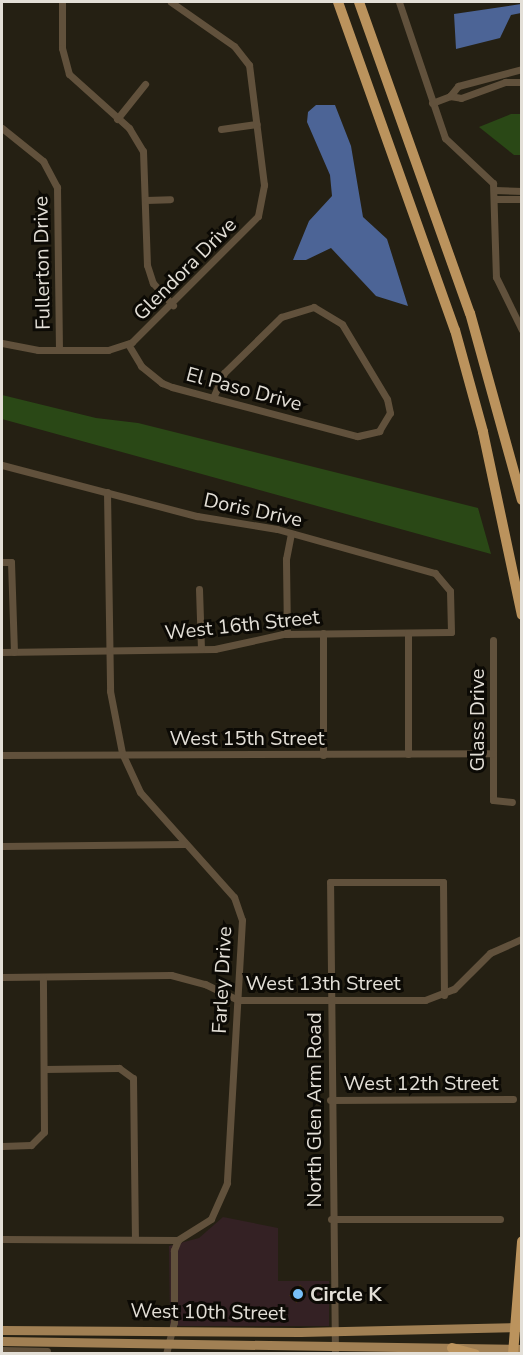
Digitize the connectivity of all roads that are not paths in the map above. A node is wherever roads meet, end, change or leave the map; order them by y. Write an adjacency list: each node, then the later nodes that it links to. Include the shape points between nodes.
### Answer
1 (62, 2): 13 (street, via 62,48 67,69 80,89)
2 (171, 2): 14 (street, Glendora Drive, via 242,53 250,70)
3 (338, 2): 36 (highway, via 455,330 483,432)
4 (359, 2): 32 (highway, via 470,313)
5 (399, 2): 12 (street)
6 (522, 69): 7 (street)
7 (502, 71): 8 (street); 11 (street, via 458,86)
8 (505, 82): 9 (street); 11 (street, via 461,98)
9 (522, 82)
10 (145, 84): 13 (street)
11 (450, 96): 12 (street)
12 (432, 103): 17 (street, via 448,142 491,177)
13 (117, 118): 21 (street, via 143,152)
14 (257, 124): 16 (street); 23 (street, Glendora Drive, via 264,185 258,216)
15 (2, 128): 28 (street, Fullerton Drive, via 43,161 57,187)
16 (221, 129)
17 (495, 190): 18 (street); 19 (street)
18 (522, 191)
19 (496, 199): 20 (street); 24 (street, via 496,277)
20 (522, 199)
21 (147, 200): 22 (street); 23 (street, via 148,270)
22 (170, 200)
23 (173, 305): 27 (street, Glendora Drive)
24 (519, 313): 25 (street)
25 (522, 330)
26 (2, 343): 28 (street, Glendora Drive)
27 (128, 344): 28 (street, Glendora Drive, via 108,350); 29 (street, El Paso Drive, via 153,378)
28 (59, 350)
29 (213, 398): 29 (street, El Paso Drive, via 370,436 386,423 387,399 339,321 316,308 297,308 281,317 224,373)
30 (2, 465): 31 (street, Doris Drive)
31 (106, 492): 33 (street, Doris Drive); 43 (street, Farley Drive)
32 (522, 500)
33 (291, 534): 37 (street, Doris Drive, via 438,574 450,591); 40 (street, via 286,564)
34 (2, 562): 45 (street, via 11,562)
35 (198, 589): 42 (street)
36 (522, 615)
37 (451, 632): 39 (street, West 16th Street)
38 (323, 633): 39 (street, West 16th Street); 40 (street, West 16th Street); 50 (street)
39 (408, 633): 48 (street)
40 (286, 634): 42 (street, West 16th Street)
41 (493, 640): 47 (street, Glass Drive)
42 (201, 649): 43 (street, West 16th Street)
43 (108, 651): 45 (street, West 16th Street); 46 (street, Farley Drive, via 110,699)
44 (2, 652): 45 (street, West 16th Street)
45 (14, 652)
46 (122, 753): 49 (street, West 15th Street); 50 (street, West 15th Street); 52 (street, Farley Drive, via 140,792)
47 (493, 753): 48 (street, West 15th Street); 51 (street, Glass Drive, via 493,800)
48 (408, 754): 50 (street, West 15th Street)
49 (2, 755)
50 (323, 755)
51 (512, 801)
52 (185, 844): 53 (street); 59 (street, Farley Drive, via 240,906)
53 (2, 846)
54 (522, 939): 57 (street, via 496,949)
55 (43, 977): 56 (street, West 13th Street); 59 (street, West 13th Street, via 176,976); 60 (street)
56 (2, 978)
57 (444, 995): 58 (street, West 13th Street, via 425,1000); 58 (street, North Glen Arm Road, via 443,882 330,882)
58 (330, 999): 59 (street, West 13th Street); 62 (street, North Glen Arm Road)
59 (238, 1000): 68 (street, Farley Drive, via 225,1191 207,1222)
60 (44, 1069): 63 (street, via 42,1136 29,1145); 66 (street, via 120,1068 135,1085)
61 (513, 1099): 62 (street, West 12th Street)
62 (330, 1100): 65 (street, North Glen Arm Road)
63 (2, 1146)
64 (500, 1219): 65 (street)
65 (331, 1220): 74 (street, North Glen Arm Road)
66 (135, 1237): 67 (street); 68 (street)
67 (2, 1239)
68 (178, 1240): 71 (street, via 174,1250)
69 (522, 1241): 70 (highway)
70 (518, 1327): 74 (main road, West 10th Street); 79 (highway)
71 (173, 1329): 72 (main road, West 10th Street); 74 (main road, West 10th Street); 75 (street)
72 (2, 1330)
73 (2, 1341): 76 (main road, West 10th Street)
74 (334, 1341): 75 (main road, West 10th Street); 77 (main road, West 10th Street)
75 (172, 1346): 76 (main road, West 10th Street); 80 (street)
76 (47, 1348): 78 (street, West 10th Street)
77 (452, 1348): 79 (main road, West 10th Street); 81 (highway)
78 (2, 1350)
79 (516, 1351)
80 (166, 1353)
81 (475, 1353)

